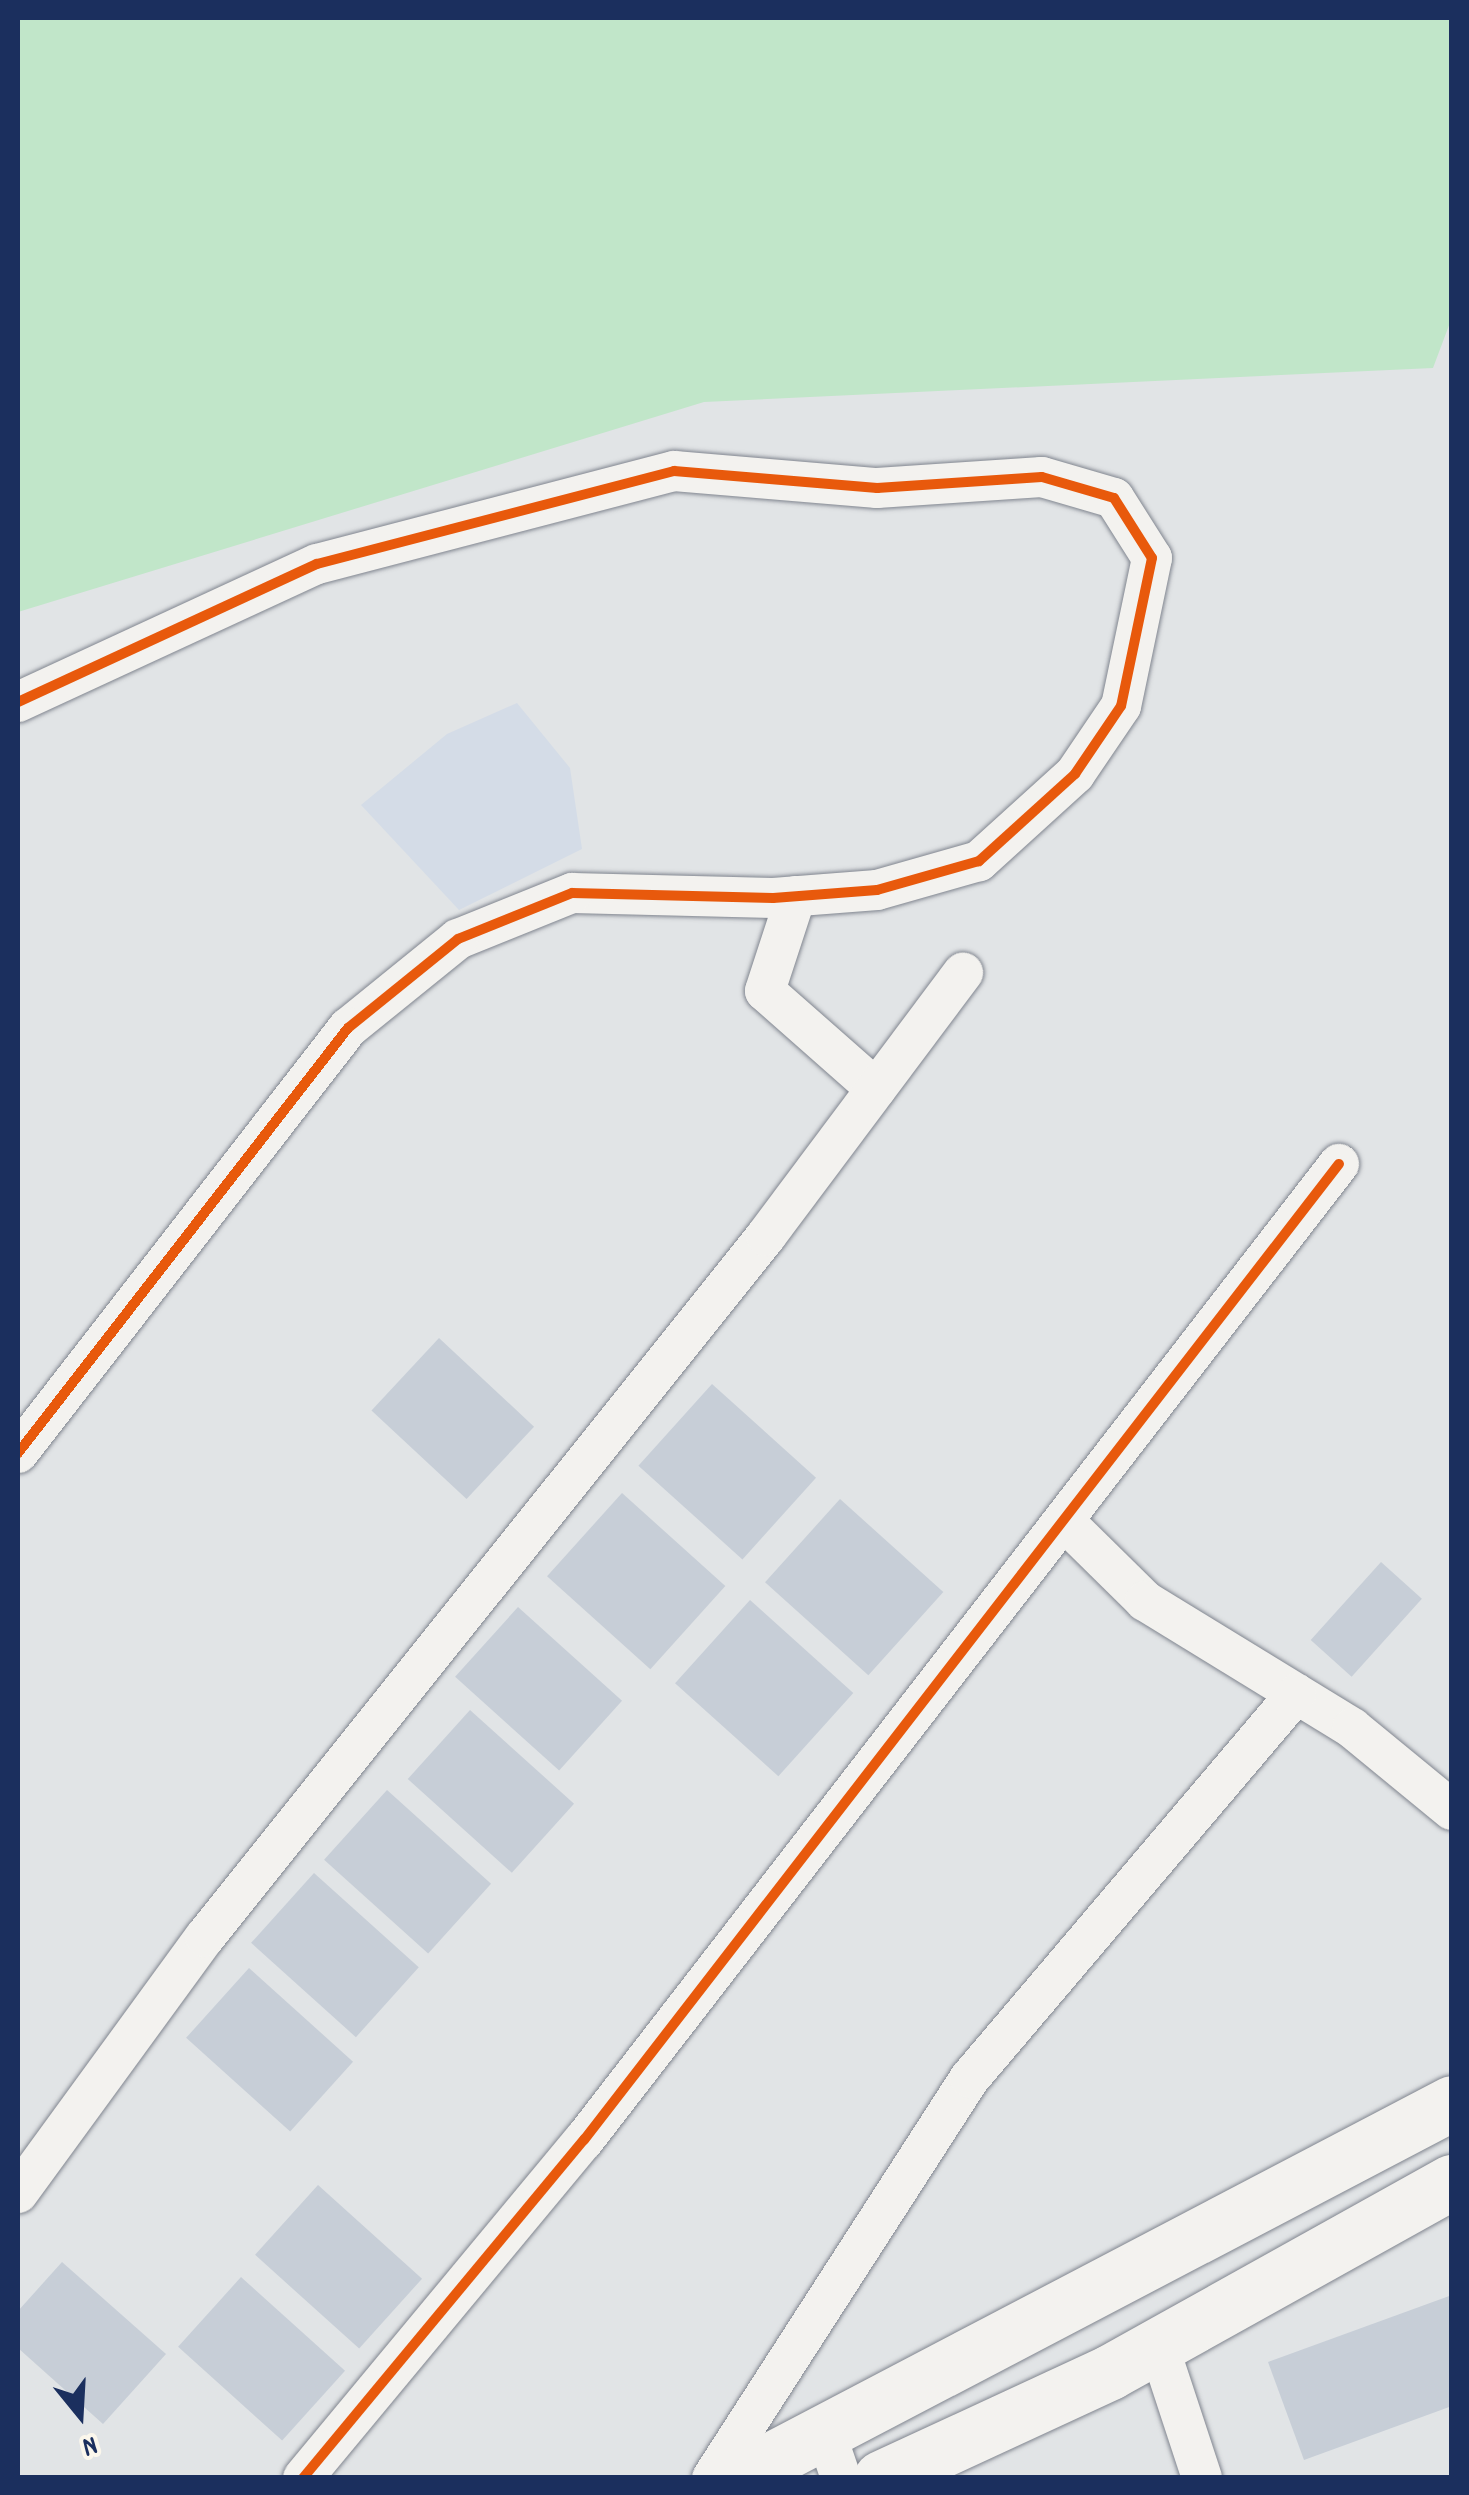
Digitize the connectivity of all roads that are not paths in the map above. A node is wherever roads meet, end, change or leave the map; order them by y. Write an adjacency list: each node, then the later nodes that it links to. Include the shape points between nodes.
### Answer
1 (18, 702): 2 (street, via 317,564 674,471 877,488 1042,477 1114,498 1152,558 1144,624 1121,706 1075,774 979,861 877,890)
2 (796, 896): 4 (street, via 765,991); 6 (street, via 572,893 458,939 348,1028)
3 (963, 973): 4 (street)
4 (876, 1088): 12 (street, via 205,1937)
5 (1339, 1164): 7 (street)
6 (18, 1453)
7 (1064, 1521): 8 (street, via 1145,1600); 15 (street, via 584,2140)
8 (1296, 1694): 9 (street, via 1352,1728); 16 (street, via 970,2078)
9 (1452, 1810)
10 (1452, 2103): 14 (street)
11 (1452, 2182): 13 (street)
12 (18, 2194)
13 (1158, 2344): 18 (street); 19 (street)
14 (834, 2456): 17 (street)
15 (304, 2478)
16 (712, 2478)
17 (736, 2478)
18 (881, 2478)
19 (1202, 2478)

